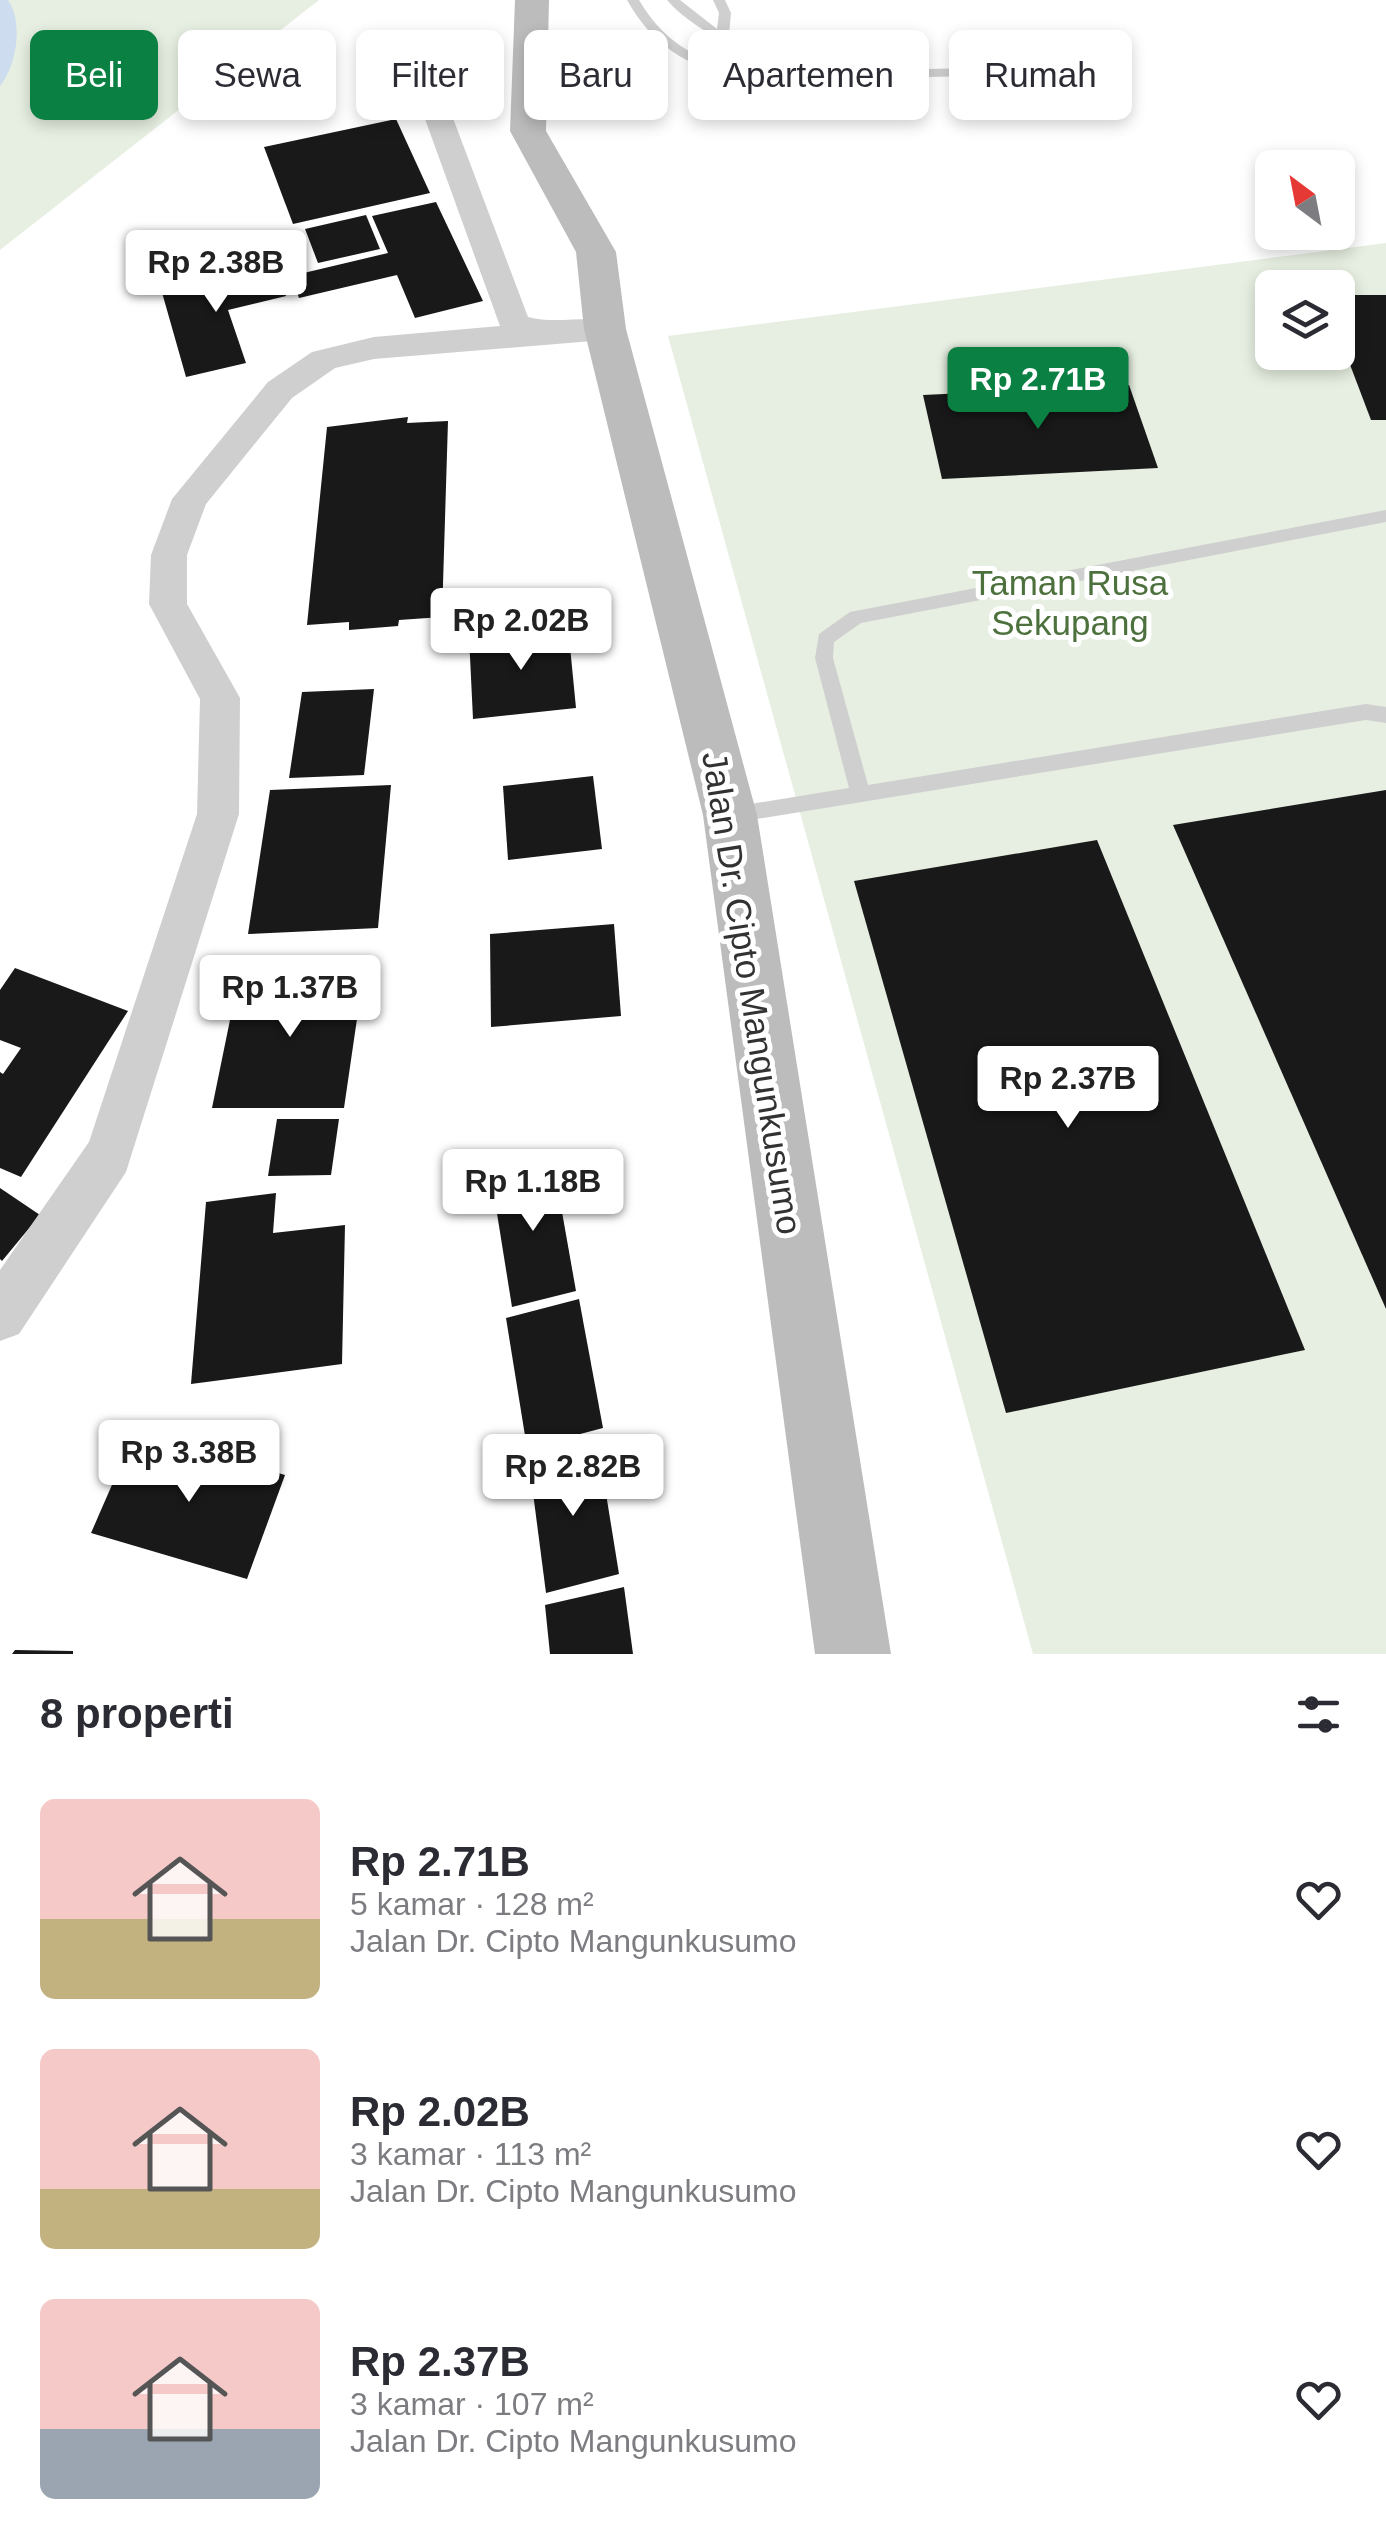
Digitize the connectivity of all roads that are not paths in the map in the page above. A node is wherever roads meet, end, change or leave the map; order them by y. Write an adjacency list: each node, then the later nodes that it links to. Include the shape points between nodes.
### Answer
1 (532, 0): 9 (street, Jalan Dr. Cipto Mangunkusumo, via 528,131 596,252)
2 (632, 0): 7 (lane, via 666,44)
3 (672, 0): 5 (lane)
4 (719, 0): 6 (lane)
5 (704, 30)
6 (723, 30)
7 (688, 59)
8 (440, 120): 10 (street, via 515,324)
9 (605, 329): 10 (street); 14 (street, Jalan Dr. Cipto Mangunkusumo)
10 (550, 333): 15 (street, via 374,348 324,360 280,390 190,499 169,555 168,604 220,698 218,814 109,1155)
11 (1386, 516): 13 (lane, via 839,626 825,640 824,658)
12 (1386, 715): 13 (lane, via 1366,712)
13 (861, 794): 14 (lane)
14 (730, 815): 16 (street, Jalan Dr. Cipto Mangunkusumo)
15 (0, 1314)
16 (853, 1654)

